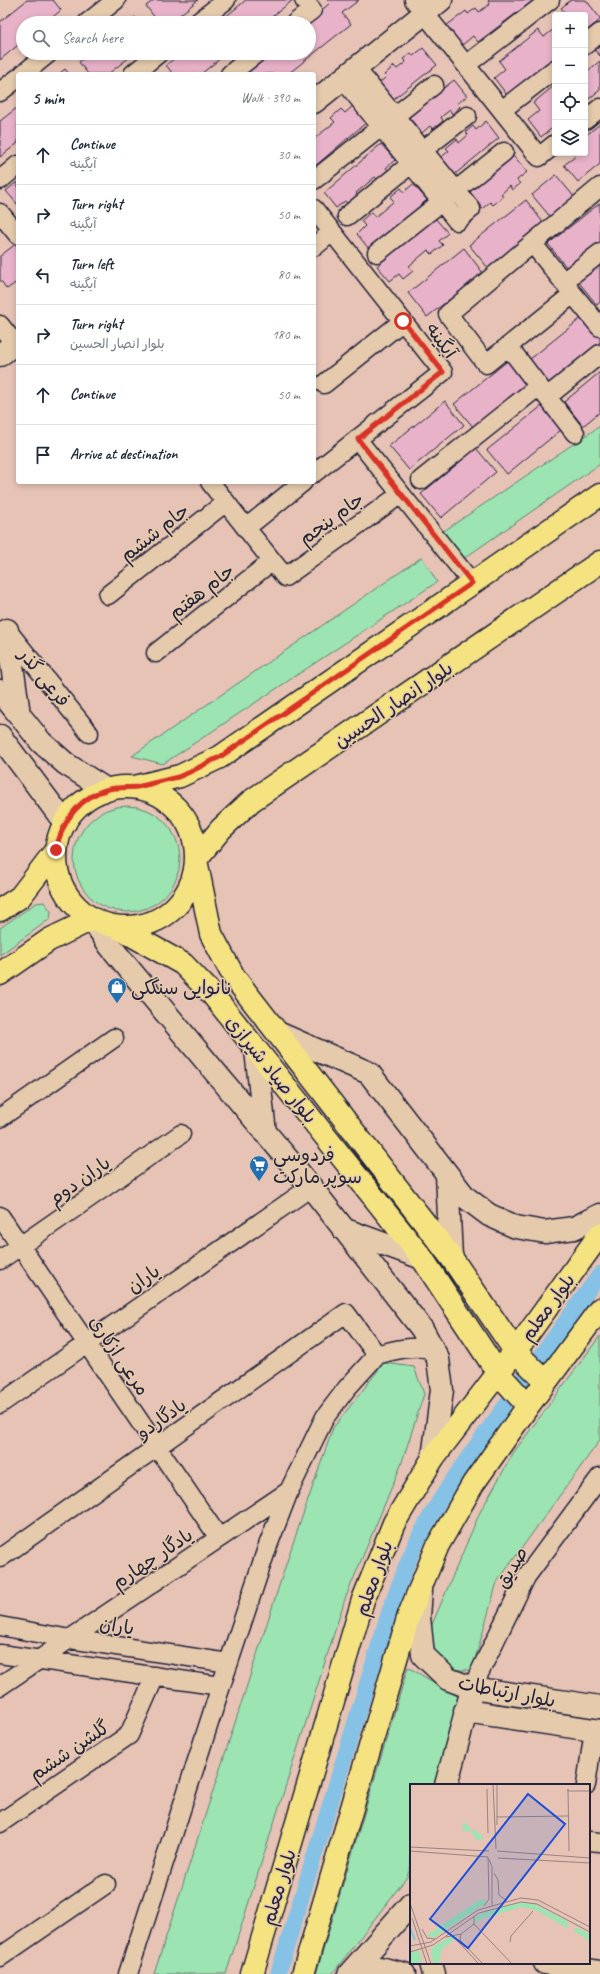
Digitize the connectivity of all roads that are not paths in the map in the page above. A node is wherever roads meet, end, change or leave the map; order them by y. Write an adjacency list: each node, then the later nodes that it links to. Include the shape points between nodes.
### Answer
1 (116, 0): 6 (street)
2 (226, 0): 7 (street)
3 (304, 0): 8 (street, via 312,10)
4 (550, 0): 14 (street)
5 (426, 4): 14 (street); 19 (main road)
6 (96, 16)
7 (206, 16)
8 (304, 16)
9 (600, 33): 10 (street)
10 (588, 43)
11 (40, 60): 16 (street)
12 (150, 60): 17 (street)
13 (248, 60): 18 (street)
14 (466, 65): 25 (street)
15 (552, 70): 25 (street)
16 (25, 72)
17 (135, 72)
18 (233, 72)
19 (349, 74): 23 (main road); 28 (street)
20 (16, 80): 22 (street)
21 (434, 85): 28 (street)
22 (0, 92)
23 (316, 100)
24 (600, 108): 27 (street)
25 (502, 110): 29 (street, via 539,157)
26 (467, 116): 30 (street)
27 (588, 118)
28 (388, 121): 30 (street); 32 (street); 34 (street)
29 (552, 146)
30 (423, 150): 37 (street)
31 (504, 152): 37 (street)
32 (411, 164): 38 (street); 41 (street)
33 (16, 167): 35 (street)
34 (316, 178)
35 (0, 180)
36 (600, 188): 44 (street)
37 (456, 191): 38 (street); 38 (street, via 472,209 457,221)
38 (442, 202): 46 (street)
39 (316, 212): 42 (street, آبگینه)
40 (0, 213): 43 (street)
41 (347, 216)
42 (332, 232): 45 (street); 49 (street, آبگینه)
43 (16, 233)
44 (533, 244): 48 (street); 52 (street, via 448,314 486,364)
45 (316, 245)
46 (377, 253)
47 (600, 253): 48 (street)
48 (568, 288): 51 (street); 52 (street)
49 (403, 321): 55 (street); 58 (street, آبگینه, via 443,372)
50 (0, 325): 53 (street)
51 (600, 327)
52 (508, 346): 56 (street)
53 (11, 347)
54 (600, 354): 56 (street)
55 (324, 384)
56 (543, 392): 57 (street); 60 (street)
57 (575, 432)
58 (358, 439): 59 (street, آبگینه); 63 (street)
59 (316, 472)
60 (421, 480)
61 (212, 484): 65 (street)
62 (301, 484): 66 (street)
63 (401, 494): 67 (street, جام پنجم, via 285,577); 69 (street)
64 (600, 495): 69 (main road)
65 (226, 502): 66 (street); 70 (street, جام ششم)
66 (246, 528): 67 (street)
67 (272, 561): 72 (street, جام هفتم)
68 (600, 562): 81 (main road, بلوار انصار الحسین, via 251,801 220,829)
69 (472, 583): 77 (main road, via 220,757 180,776)
70 (108, 595)
71 (3, 625): 74 (main road); 75 (street, فرعی گذر)
72 (156, 653)
73 (0, 691): 74 (main road)
74 (19, 715): 78 (main road, via 41,742 66,764)
75 (89, 733)
76 (0, 736): 79 (main road)
77 (135, 787): 78 (main road); 81 (main road, via 163,796 184,816 194,836)
78 (107, 790): 79 (main road, via 90,797 76,808)
79 (65, 823): 80 (main road)
80 (56, 850): 82 (main road, via 20,897); 83 (main road, via 56,863 64,890 81,912)
81 (197, 861): 84 (main road, via 191,886 179,905 161,919 141,927); 86 (main road, بلوار صیاد شیرازی, via 211,934 234,977)
82 (0, 910)
83 (92, 919): 84 (main road); 85 (main road, via 50,940); 90 (main road, via 110,946)
84 (118, 928): 88 (main road, بلوار صیاد شیرازی, via 183,964 212,994)
85 (0, 974)
86 (278, 1033): 92 (main road, via 369,1073); 99 (main road, بلوار صیاد شیرازی)
87 (114, 1038): 89 (street)
88 (256, 1050): 90 (main road); 100 (main road, بلوار صیاد شیرازی)
89 (0, 1118)
90 (265, 1133): 93 (main road)
91 (181, 1134): 98 (street, یاران دوم)
92 (447, 1175): 94 (main road, via 465,1197 489,1214 516,1227 545,1232 574,1228); 99 (main road)
93 (311, 1188): 96 (main road); 103 (street, یاران)
94 (600, 1215)
95 (0, 1216): 98 (street, مرعی ازکاری)
96 (343, 1229): 100 (main road); 104 (main road, via 422,1329)
97 (600, 1234): 105 (main road, بلوار معلم)
98 (21, 1246): 101 (street, یاران دوم); 103 (street, مرعی ازکاری)
99 (451, 1257): 105 (main road, بلوار صیاد شیرازی)
100 (422, 1258): 107 (main road, بلوار صیاد شیرازی)
101 (0, 1260)
102 (600, 1309): 108 (main road)
103 (87, 1343): 109 (street, یاران); 111 (street, مرعی ازکاری)
104 (432, 1348): 106 (street, via 397,1348); 112 (main road, via 438,1359 442,1390)
105 (515, 1351): 107 (main road, بلوار معلم); 108 (main road, بلوار صیاد شیرازی)
106 (377, 1355): 111 (street, یادگار‌دو, via 346,1313); 114 (street, via 325,1417)
107 (498, 1372): 110 (main road, بلوار صیاد شیرازی); 112 (main road, بلوار معلم)
108 (545, 1381): 110 (main road)
109 (0, 1404)
110 (528, 1406): 117 (main road, via 465,1498 438,1545)
111 (157, 1447): 115 (street, مرعی ازکاری); 116 (street, یادگار‌دو)
112 (433, 1458): 142 (main road, بلوار معلم, via 394,1523 363,1600)
113 (600, 1477): 126 (street, صدیق, via 526,1578)
114 (289, 1491): 115 (street, یادگار چهارم); 122 (street)
115 (219, 1538): 119 (street, یادگار چهارم)
116 (0, 1558)
117 (421, 1584): 126 (main road, بلوار ارتباطات, via 419,1617 422,1655 448,1679); 143 (main road, via 409,1615)
118 (0, 1626): 119 (street, یاران)
119 (70, 1639): 121 (street, یادگار چهارم); 122 (street, یاران)
120 (0, 1654): 121 (street)
121 (39, 1660): 123 (street); 124 (street, یادگار چهارم)
122 (229, 1663): 125 (street)
123 (155, 1676): 125 (street); 132 (street, گلشن ششم, via 129,1735)
124 (0, 1686)
125 (221, 1686): 141 (street)
126 (472, 1688): 127 (main road, بلوار ارتباطات); 128 (main road)
127 (600, 1707)
128 (465, 1711): 129 (main road, بلوار ارتباطات); 130 (main road)
129 (597, 1731): 131 (street)
130 (446, 1784)
131 (586, 1784)
132 (0, 1823)
133 (590, 1841): 134 (street)
134 (600, 1842)
135 (106, 1884): 137 (street)
136 (410, 1905): 144 (main road)
137 (0, 1957)
138 (431, 1964): 146 (main road)
139 (551, 1964): 140 (main road)
140 (600, 1972)
141 (128, 1974)
142 (252, 1974)
143 (303, 1974)
144 (349, 1974): 145 (main road, via 379,1968)
145 (404, 1974)
146 (434, 1974)

